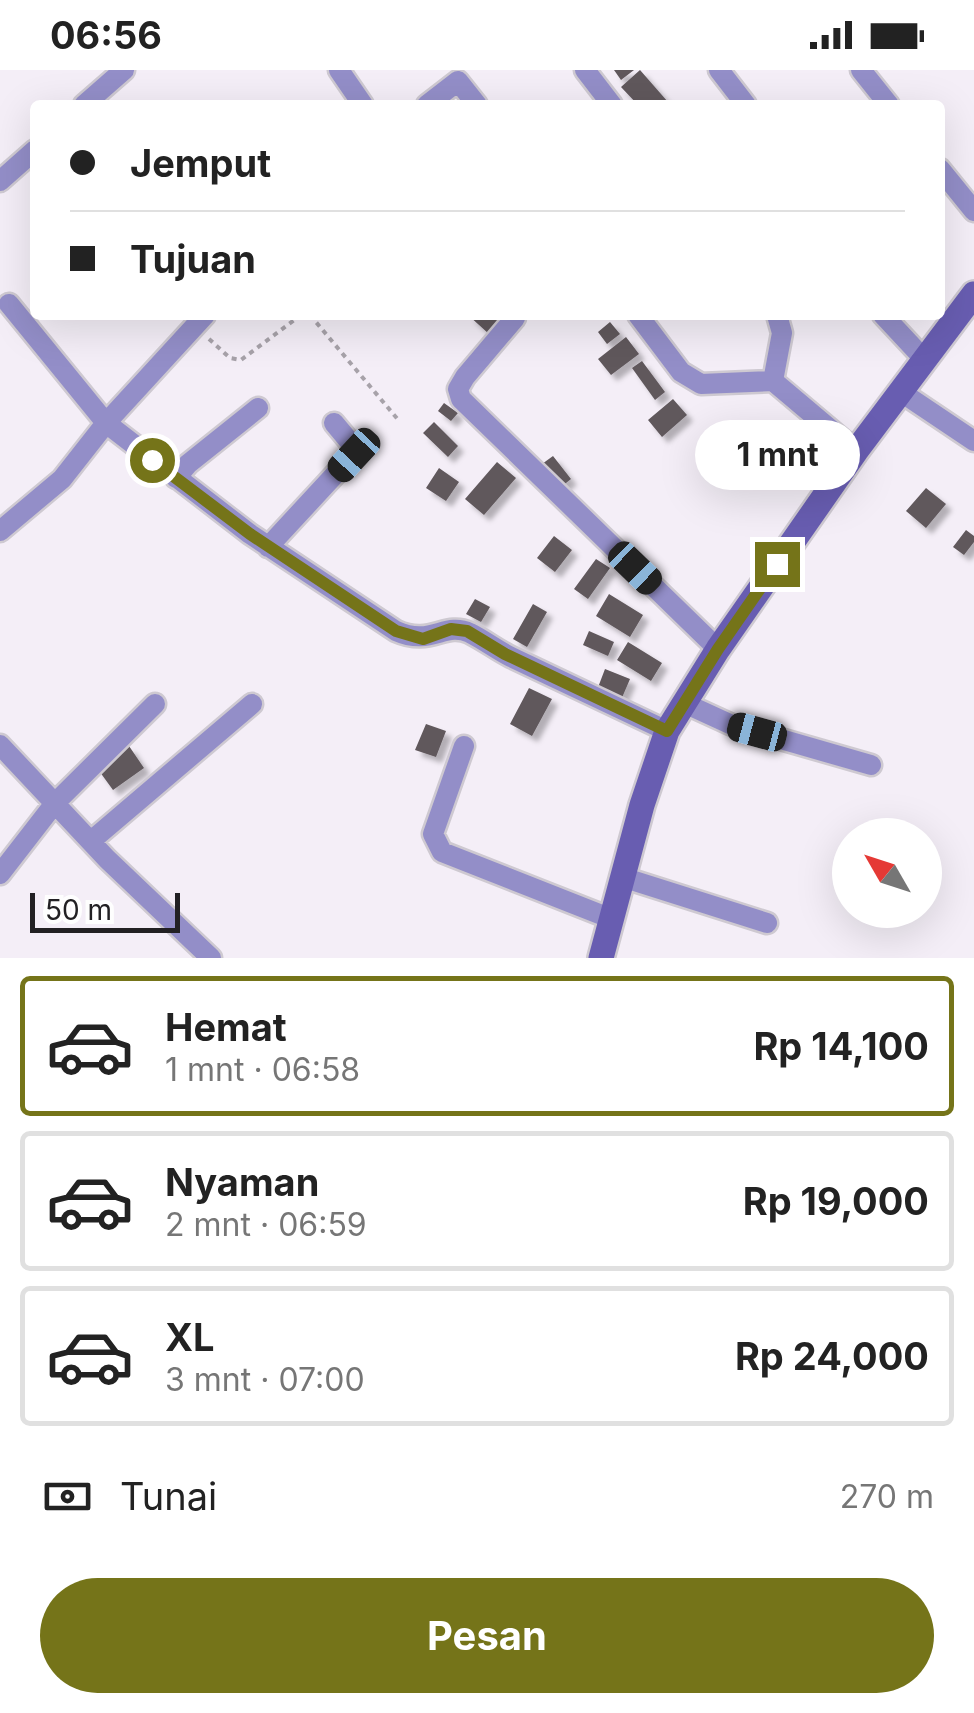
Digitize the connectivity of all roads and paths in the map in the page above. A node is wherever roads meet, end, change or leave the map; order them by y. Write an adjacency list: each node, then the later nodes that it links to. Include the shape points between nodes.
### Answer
1 (124, 70): 7 (street)
2 (339, 70): 8 (street)
3 (585, 70): 11 (street)
4 (719, 70): 12 (street)
5 (861, 70): 13 (street)
6 (460, 74): 9 (street); 10 (street)
7 (90, 100)
8 (360, 100)
9 (432, 100)
10 (474, 100)
11 (608, 100)
12 (742, 100)
13 (885, 100)
14 (30, 155): 16 (street)
15 (945, 175): 17 (street)
16 (0, 182)
17 (974, 212)
18 (974, 294): 27 (street)
19 (9, 304): 31 (street)
20 (200, 320): 21 (path, via 241,360); 31 (street)
21 (294, 320)
22 (314, 320): 32 (path)
23 (513, 320): 39 (street, via 466,376 461,399)
24 (642, 320): 28 (street, via 681,372 700,384)
25 (778, 320): 28 (street)
26 (888, 320): 27 (street)
27 (924, 359): 29 (street)
28 (773, 381): 35 (street)
29 (901, 392): 34 (street); 35 (street)
30 (258, 408): 36 (street)
31 (106, 422): 36 (street); 37 (street, via 62,478)
32 (400, 422)
33 (334, 424): 38 (street, via 354,455)
34 (974, 440)
35 (856, 451): 39 (street)
36 (176, 478): 38 (street)
37 (0, 531)
38 (268, 546): 43 (street, via 396,631 423,639 467,631)
39 (718, 649): 40 (street)
40 (684, 703): 43 (street); 46 (street, via 732,725)
41 (154, 704): 47 (street)
42 (252, 704): 48 (street)
43 (667, 731): 50 (street)
44 (0, 744): 47 (street)
45 (464, 746): 51 (street, via 432,834 437,847)
46 (870, 764)
47 (55, 803): 48 (street); 49 (street)
48 (91, 841): 53 (street)
49 (0, 874)
50 (625, 878): 51 (street); 52 (street)
51 (612, 919): 54 (street)
52 (766, 922)
53 (211, 958)
54 (602, 958)

